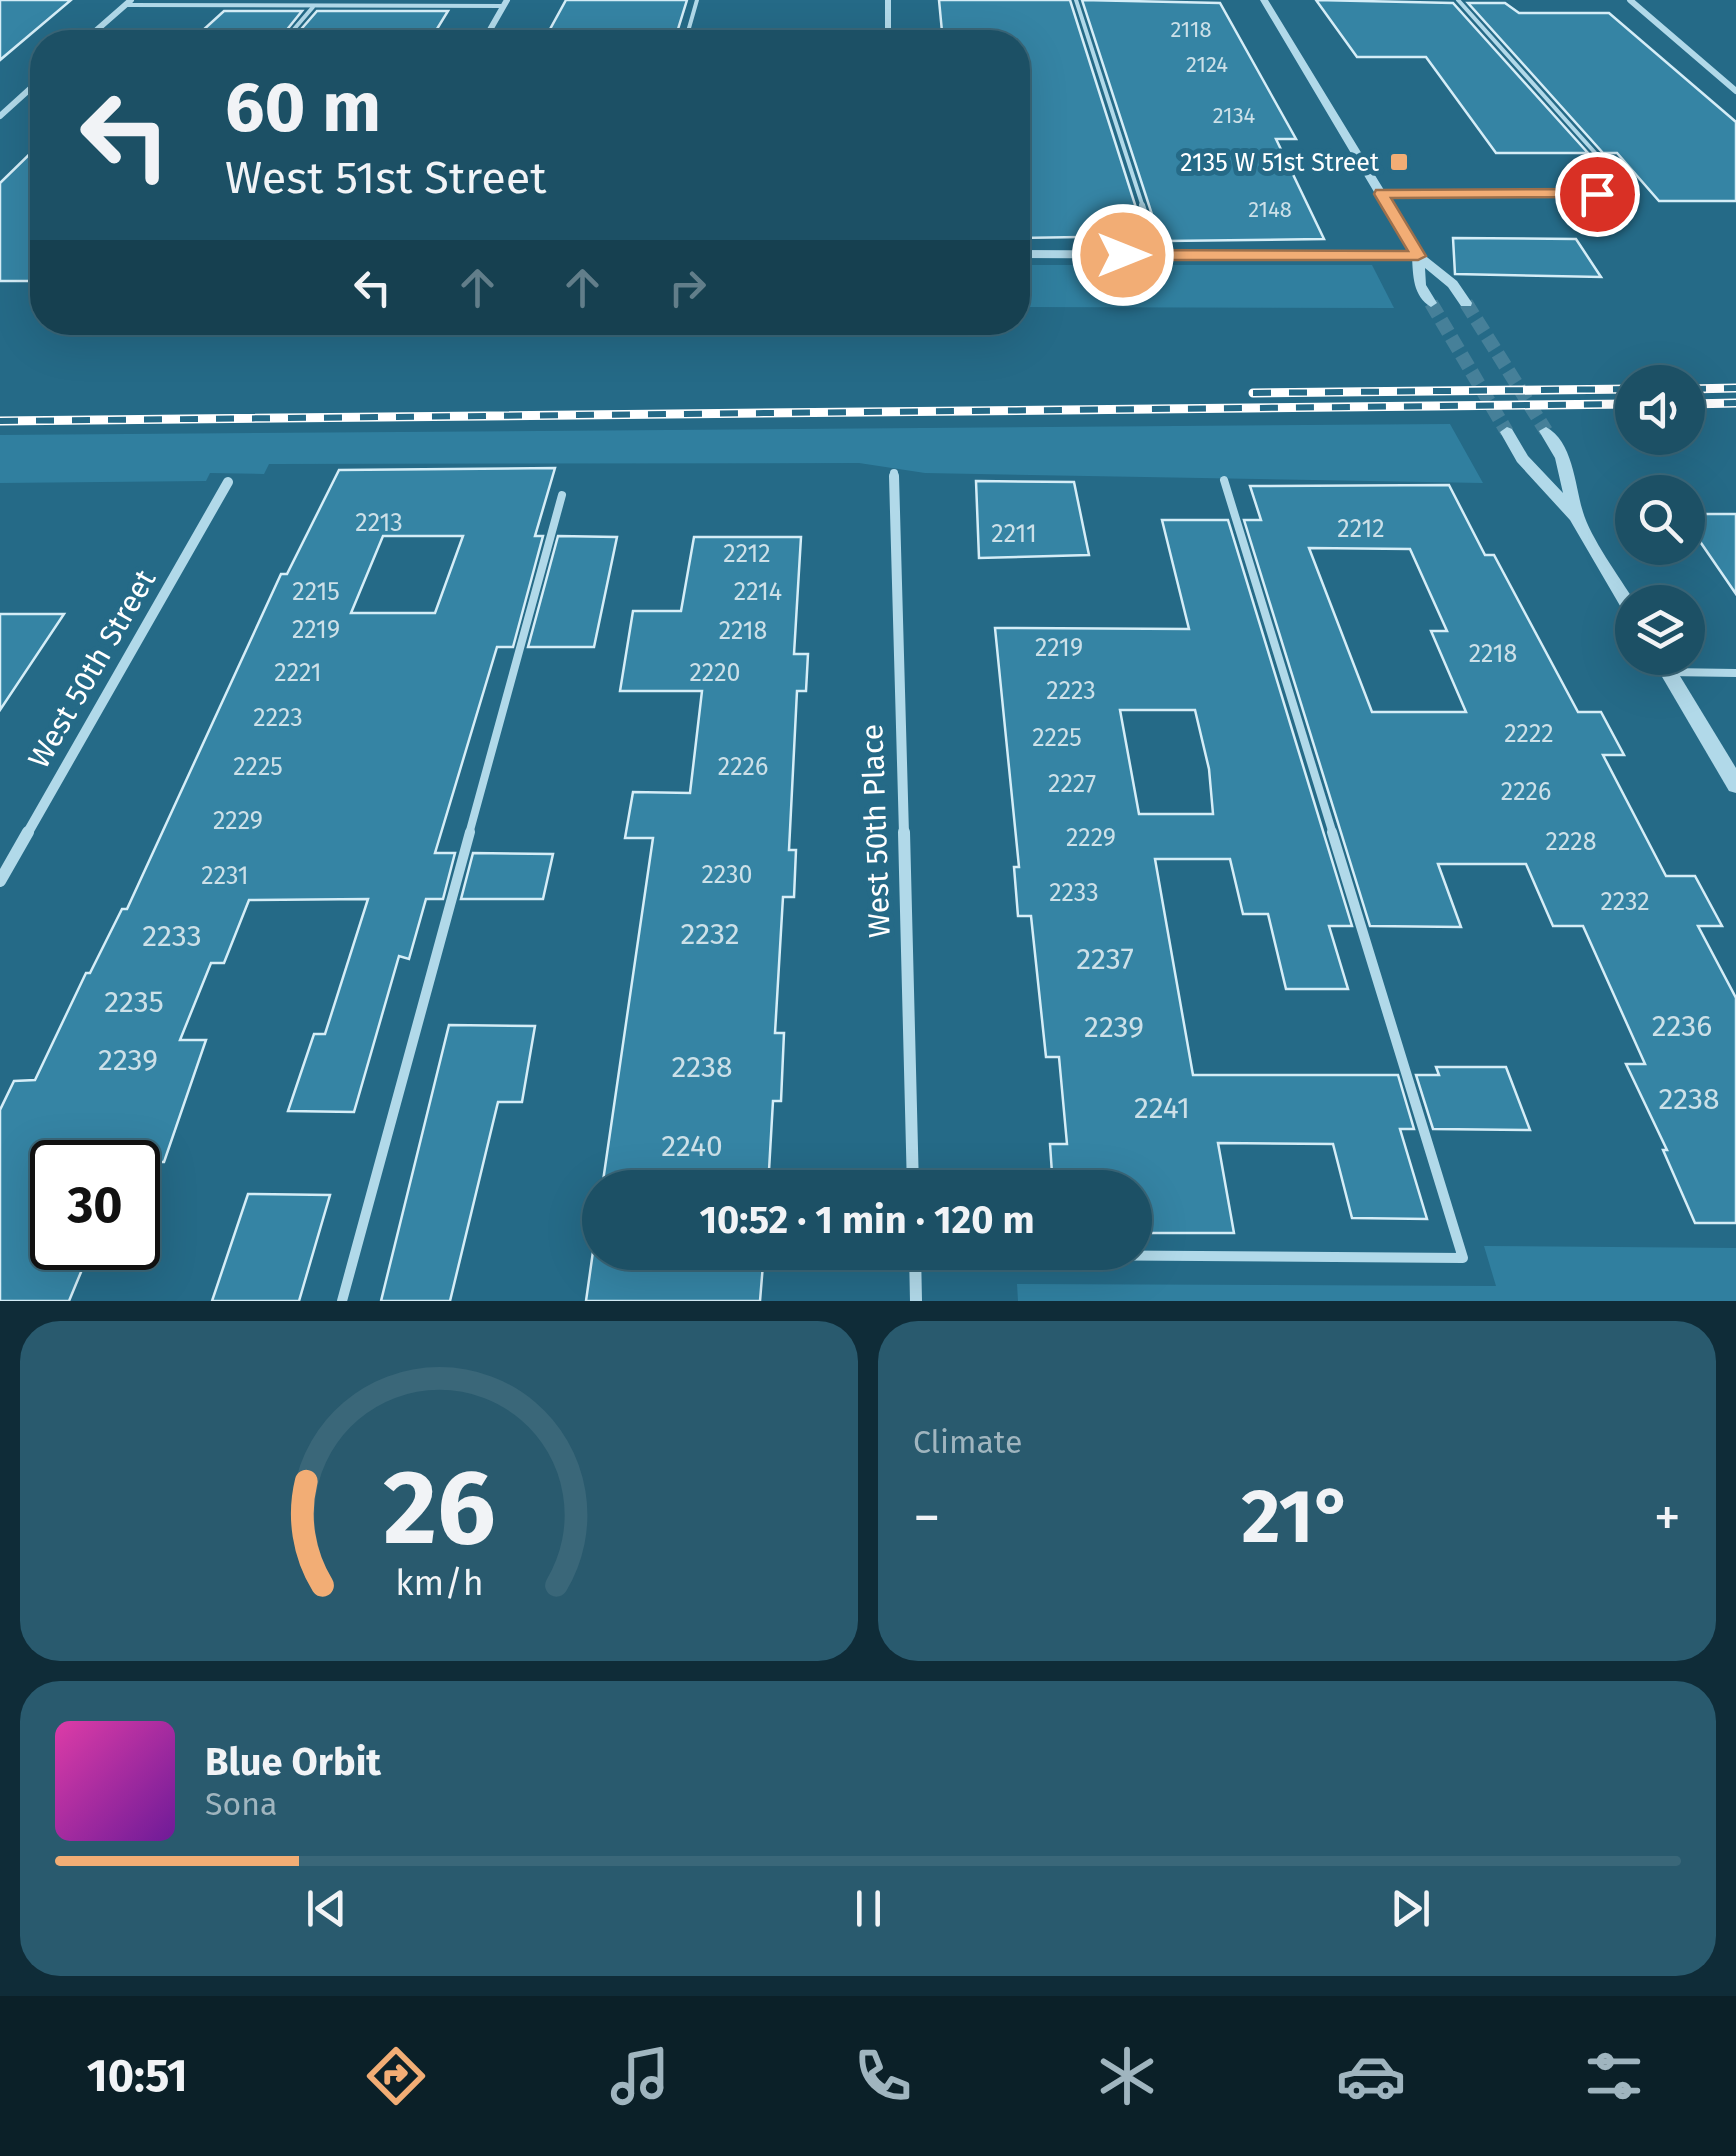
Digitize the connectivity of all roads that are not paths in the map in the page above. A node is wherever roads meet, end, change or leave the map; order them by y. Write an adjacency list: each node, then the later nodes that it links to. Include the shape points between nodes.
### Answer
1 (697, 0): 13 (lane)
2 (888, 0): 14 (street)
3 (1076, 0): 20 (lane)
4 (1264, 0): 18 (street)
5 (1458, 0): 18 (lane, via 1632,194)
6 (1630, 0): 16 (street)
7 (128, 3): 9 (lane); 10 (street)
8 (505, 3): 9 (lane); 12 (street)
9 (313, 7): 11 (lane)
10 (97, 30)
11 (293, 30)
12 (490, 30)
13 (688, 30)
14 (888, 30)
15 (30, 89): 17 (street)
16 (1736, 91)
17 (0, 116)
18 (1381, 194): 21 (street)
19 (1030, 254): 20 (street)
20 (1158, 255): 21 (street)
21 (1418, 256): 22 (street); 23 (street, via 1420,285)
22 (1466, 303)
23 (1431, 304)
24 (1546, 431): 30 (street, via 1562,458)
25 (1507, 432): 30 (street, via 1522,459)
26 (894, 473): 37 (street, West 50th Place)
27 (1224, 480): 38 (lane, via 1463,1258)
28 (228, 482): 36 (street, West 50th Street)
29 (562, 495): 40 (lane)
30 (1576, 517): 31 (street)
31 (1616, 585)
32 (1705, 670): 33 (lane)
33 (1736, 673)
34 (1670, 675): 35 (street)
35 (1736, 786)
36 (0, 881)
37 (913, 1170)
38 (1152, 1255)
39 (915, 1270): 41 (street)
40 (342, 1301)
41 (916, 1301)

